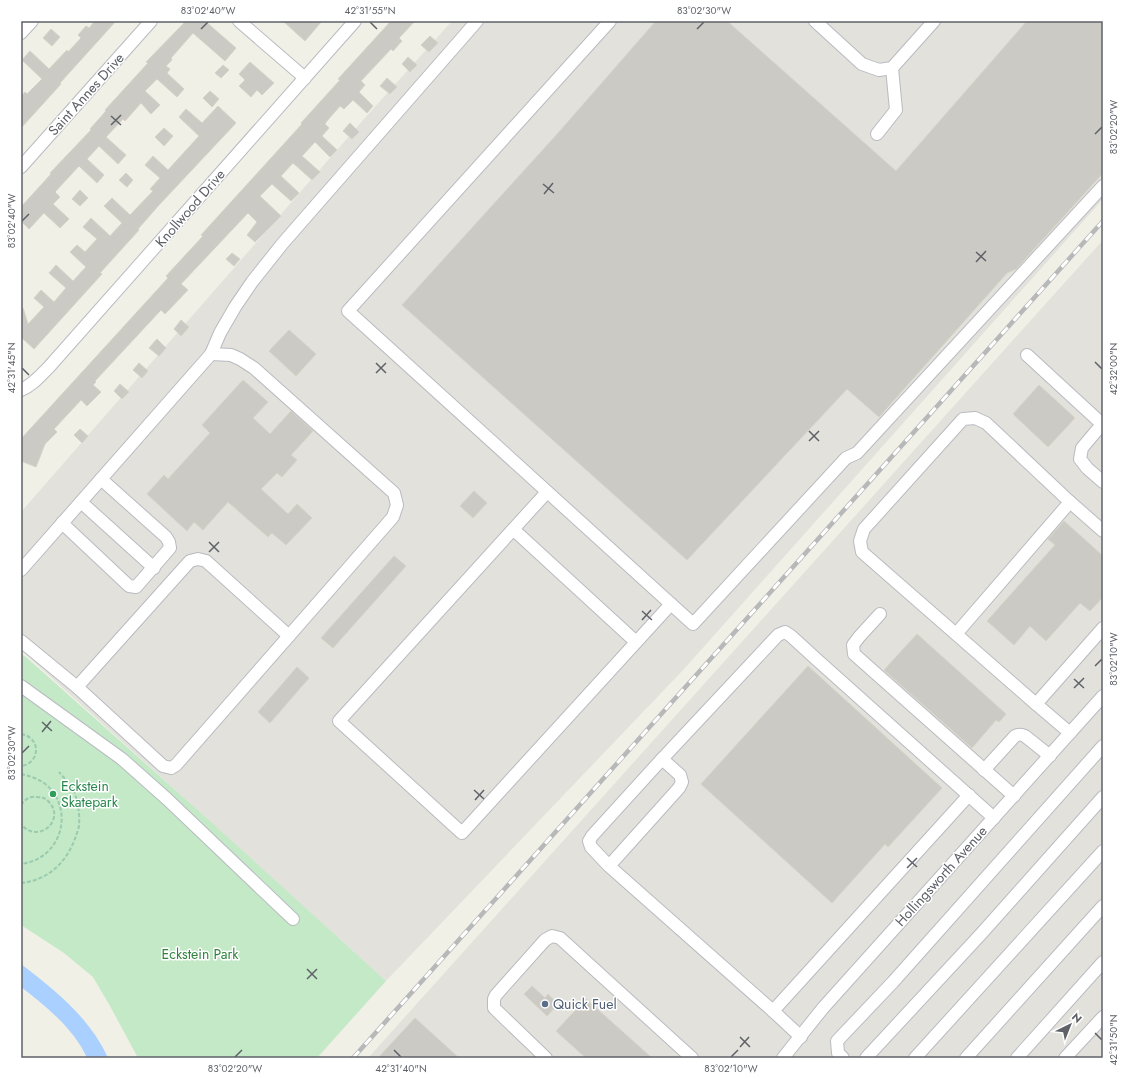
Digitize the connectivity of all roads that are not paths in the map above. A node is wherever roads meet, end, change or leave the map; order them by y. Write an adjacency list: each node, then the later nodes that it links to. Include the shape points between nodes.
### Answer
1 (151, 21): 13 (street, Saint Annes Drive)
2 (239, 21): 11 (street)
3 (355, 21): 11 (street, Knollwood Drive)
4 (477, 21): 15 (street, via 283,243 234,307)
5 (610, 21): 21 (street, via 348,311)
6 (815, 21): 10 (street, via 862,64 879,70)
7 (934, 21): 10 (street)
8 (29, 22): 9 (street)
9 (21, 33)
10 (892, 68): 12 (street, via 896,110)
11 (305, 78): 17 (street, Knollwood Drive, via 49,367 35,382)
12 (877, 134)
13 (21, 167)
14 (1103, 186): 29 (street, via 857,453 846,458 693,624)
15 (211, 354): 19 (street); 33 (street, via 231,355 254,368 394,493 397,505 393,517)
16 (1027, 356): 18 (street)
17 (21, 390)
18 (1102, 423): 20 (street, via 1082,448 1080,459)
19 (101, 479): 22 (street); 27 (street, via 169,542 170,548)
20 (1103, 482)
21 (547, 492): 25 (street); 29 (street)
22 (81, 502): 24 (street); 27 (street)
23 (1070, 502): 26 (street); 32 (street); 32 (street, via 986,423 975,418 964,418 864,529 860,541 862,552)
24 (62, 523): 27 (street, via 129,586 136,587); 28 (street)
25 (514, 530): 35 (street); 35 (street, via 339,721 462,833)
26 (1103, 531)
27 (154, 568)
28 (21, 570)
29 (671, 604): 35 (street)
30 (880, 614): 44 (street, via 858,637 853,645 854,654)
31 (1103, 628): 39 (street)
32 (956, 634): 39 (street)
33 (289, 636): 37 (street, via 206,561 198,559 190,561); 37 (street, via 176,765 170,768 163,766)
34 (21, 641): 37 (street)
35 (636, 642)
36 (21, 686): 52 (street, via 122,759)
37 (77, 687)
38 (1103, 696): 40 (street, Hollingsworth Avenue)
39 (1036, 704): 40 (street)
40 (1070, 733): 42 (street, Hollingsworth Avenue)
41 (1103, 746): 60 (street, via 894,982 837,1041 838,1053)
42 (1050, 756): 44 (street, via 1025,736 1018,734); 46 (street, Hollingsworth Avenue)
43 (662, 759): 45 (street, via 778,635 784,632); 50 (street, via 589,841 591,847); 50 (street, via 680,776 682,782)
44 (984, 770): 46 (street)
45 (969, 795): 48 (street); 54 (street)
46 (1014, 796): 48 (street, Hollingsworth Avenue)
47 (1103, 798): 61 (street)
48 (994, 818): 56 (street, Hollingsworth Avenue, via 823,1008)
49 (1103, 851): 62 (street)
50 (609, 866): 54 (street)
51 (1103, 906): 63 (street)
52 (293, 919)
53 (1103, 962): 64 (street)
54 (773, 1011): 56 (street)
55 (1103, 1018): 65 (street)
56 (801, 1037): 57 (street, Hollingsworth Avenue)
57 (785, 1057)
58 (546, 1058): 59 (street, via 494,1008 494,999 545,940 552,936 560,938)
59 (692, 1058)
60 (843, 1058)
61 (866, 1058)
62 (915, 1058)
63 (966, 1058)
64 (1017, 1058)
65 (1066, 1058)

